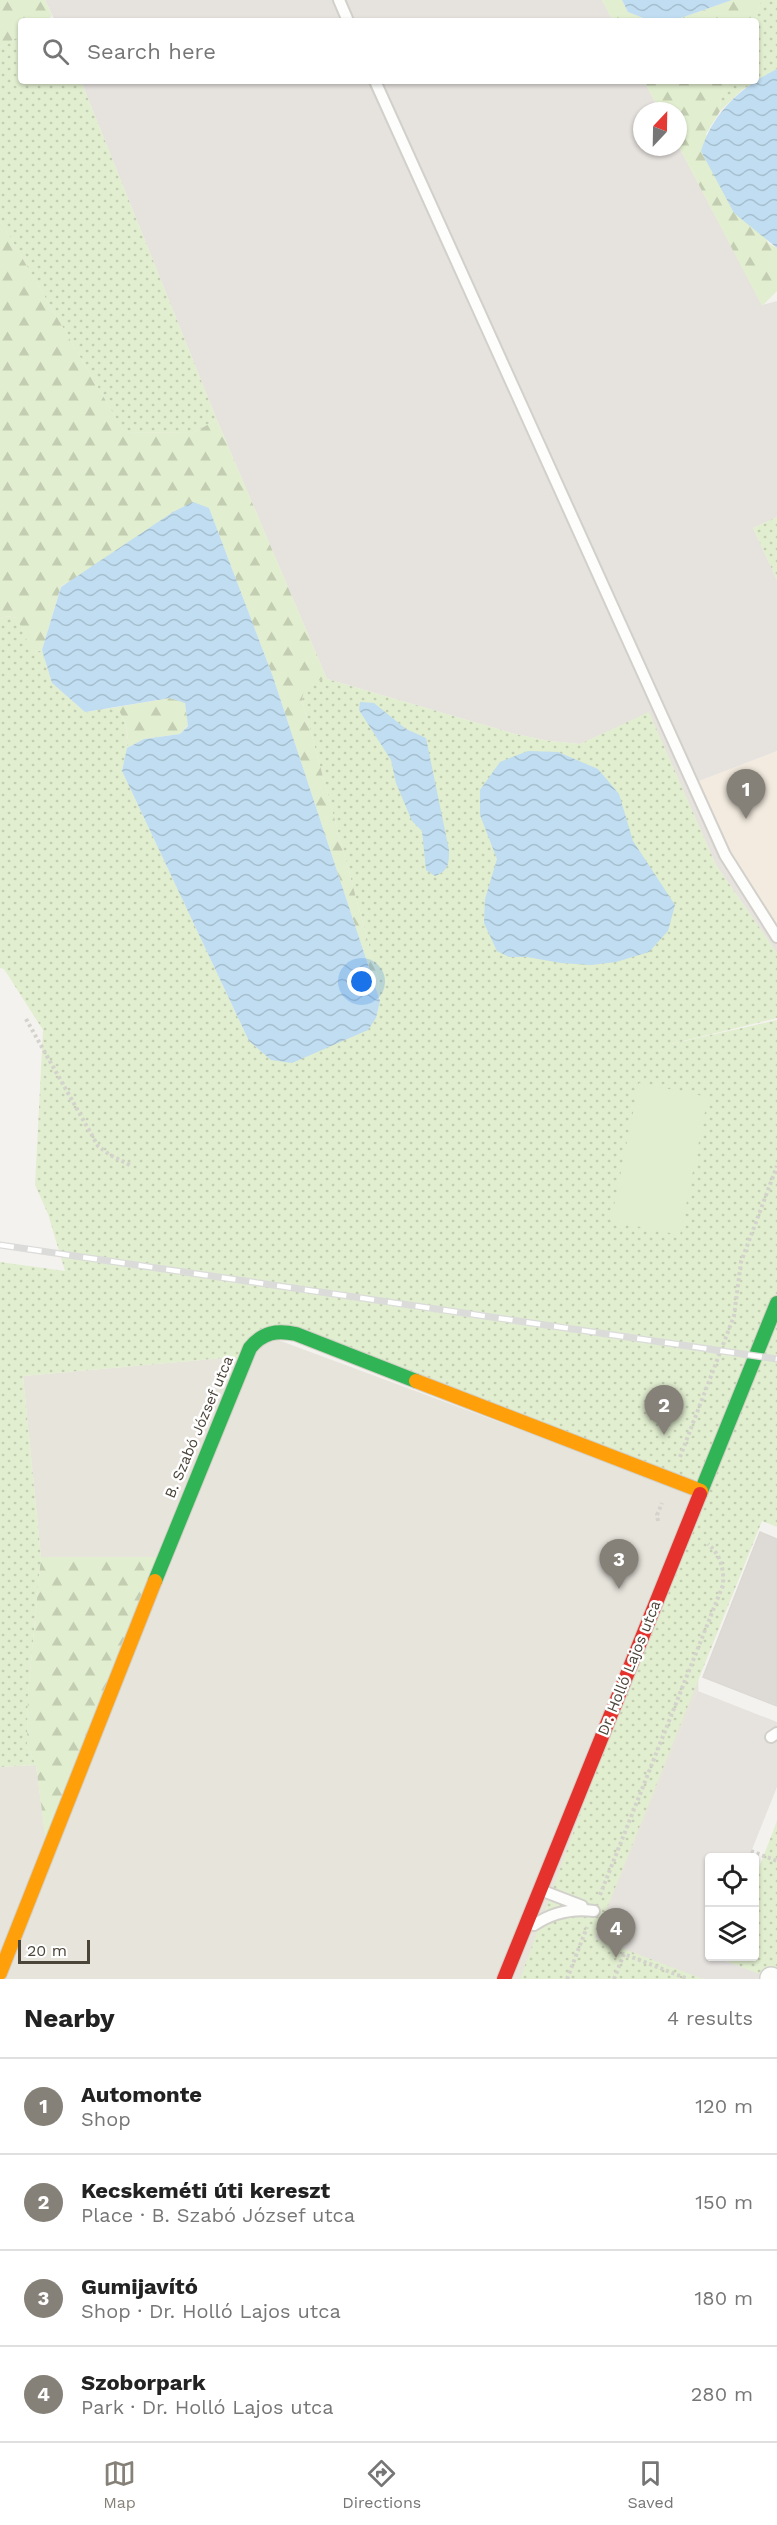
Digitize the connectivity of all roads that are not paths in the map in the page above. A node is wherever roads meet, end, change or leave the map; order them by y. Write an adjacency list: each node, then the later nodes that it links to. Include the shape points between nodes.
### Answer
1 (339, 0): 2 (lane)
2 (347, 18)
3 (376, 84): 4 (lane, via 725,855)
4 (777, 937)
5 (777, 1303): 6 (street, Dr. Holló Lajos utca)
6 (701, 1491): 7 (street, Dr. Holló Lajos utca); 9 (street, B. Szabó József utca, via 296,1334 262,1334 250,1348 191,1490)
7 (539, 1890): 8 (street, Dr. Holló Lajos utca); 8 (lane, via 594,1911 560,1912)
8 (521, 1934): 10 (street, Dr. Holló Lajos utca)
9 (0, 1973)
10 (504, 1979)

